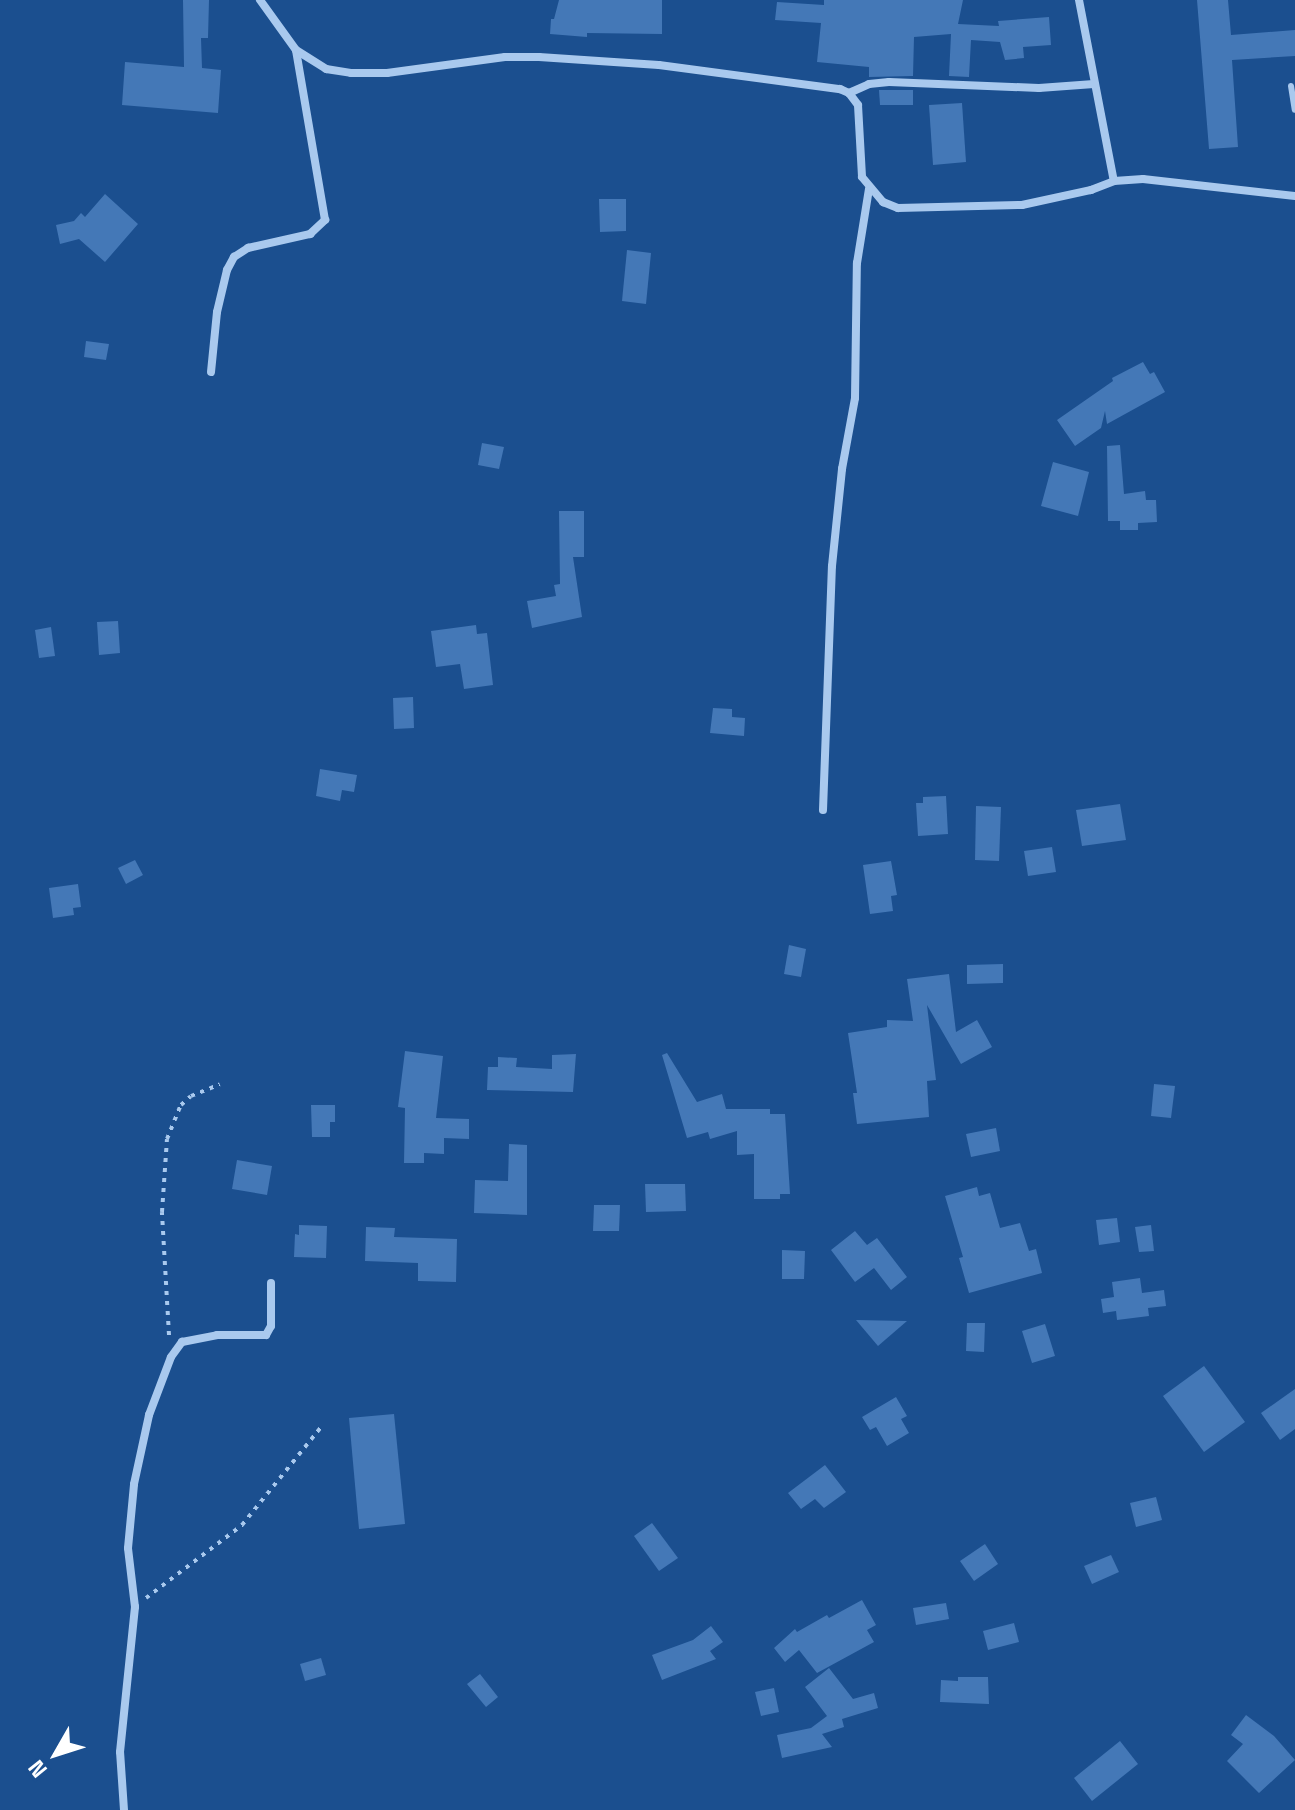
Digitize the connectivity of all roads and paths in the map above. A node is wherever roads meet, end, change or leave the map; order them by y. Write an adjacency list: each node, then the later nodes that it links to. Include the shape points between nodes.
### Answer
1 (260, 0): 3 (street)
2 (1079, 0): 4 (street)
3 (296, 50): 6 (street, via 326,69 351,73 539,57 659,65); 11 (street, via 325,220 310,234 248,248 234,257 217,312)
4 (1094, 84): 6 (street, via 1039,88 889,82); 8 (street)
5 (1291, 86): 7 (lane)
6 (849, 93): 9 (street, via 860,110 859,161)
7 (1295, 110)
8 (1114, 181): 9 (street, via 1022,205 911,209 883,202); 10 (street, via 1175,181)
9 (869, 189): 12 (street, via 857,263 855,398 832,566)
10 (1295, 196)
11 (211, 372)
12 (823, 810)
13 (220, 1084): 15 (path, via 181,1105 167,1139 163,1241)
14 (271, 1283): 15 (street, via 271,1326 266,1335 194,1337 182,1342)
15 (171, 1357): 17 (street, via 149,1415 134,1484 128,1570)
16 (321, 1427): 17 (path, via 242,1525)
17 (135, 1607): 18 (street, via 120,1752)
18 (124, 1810)

